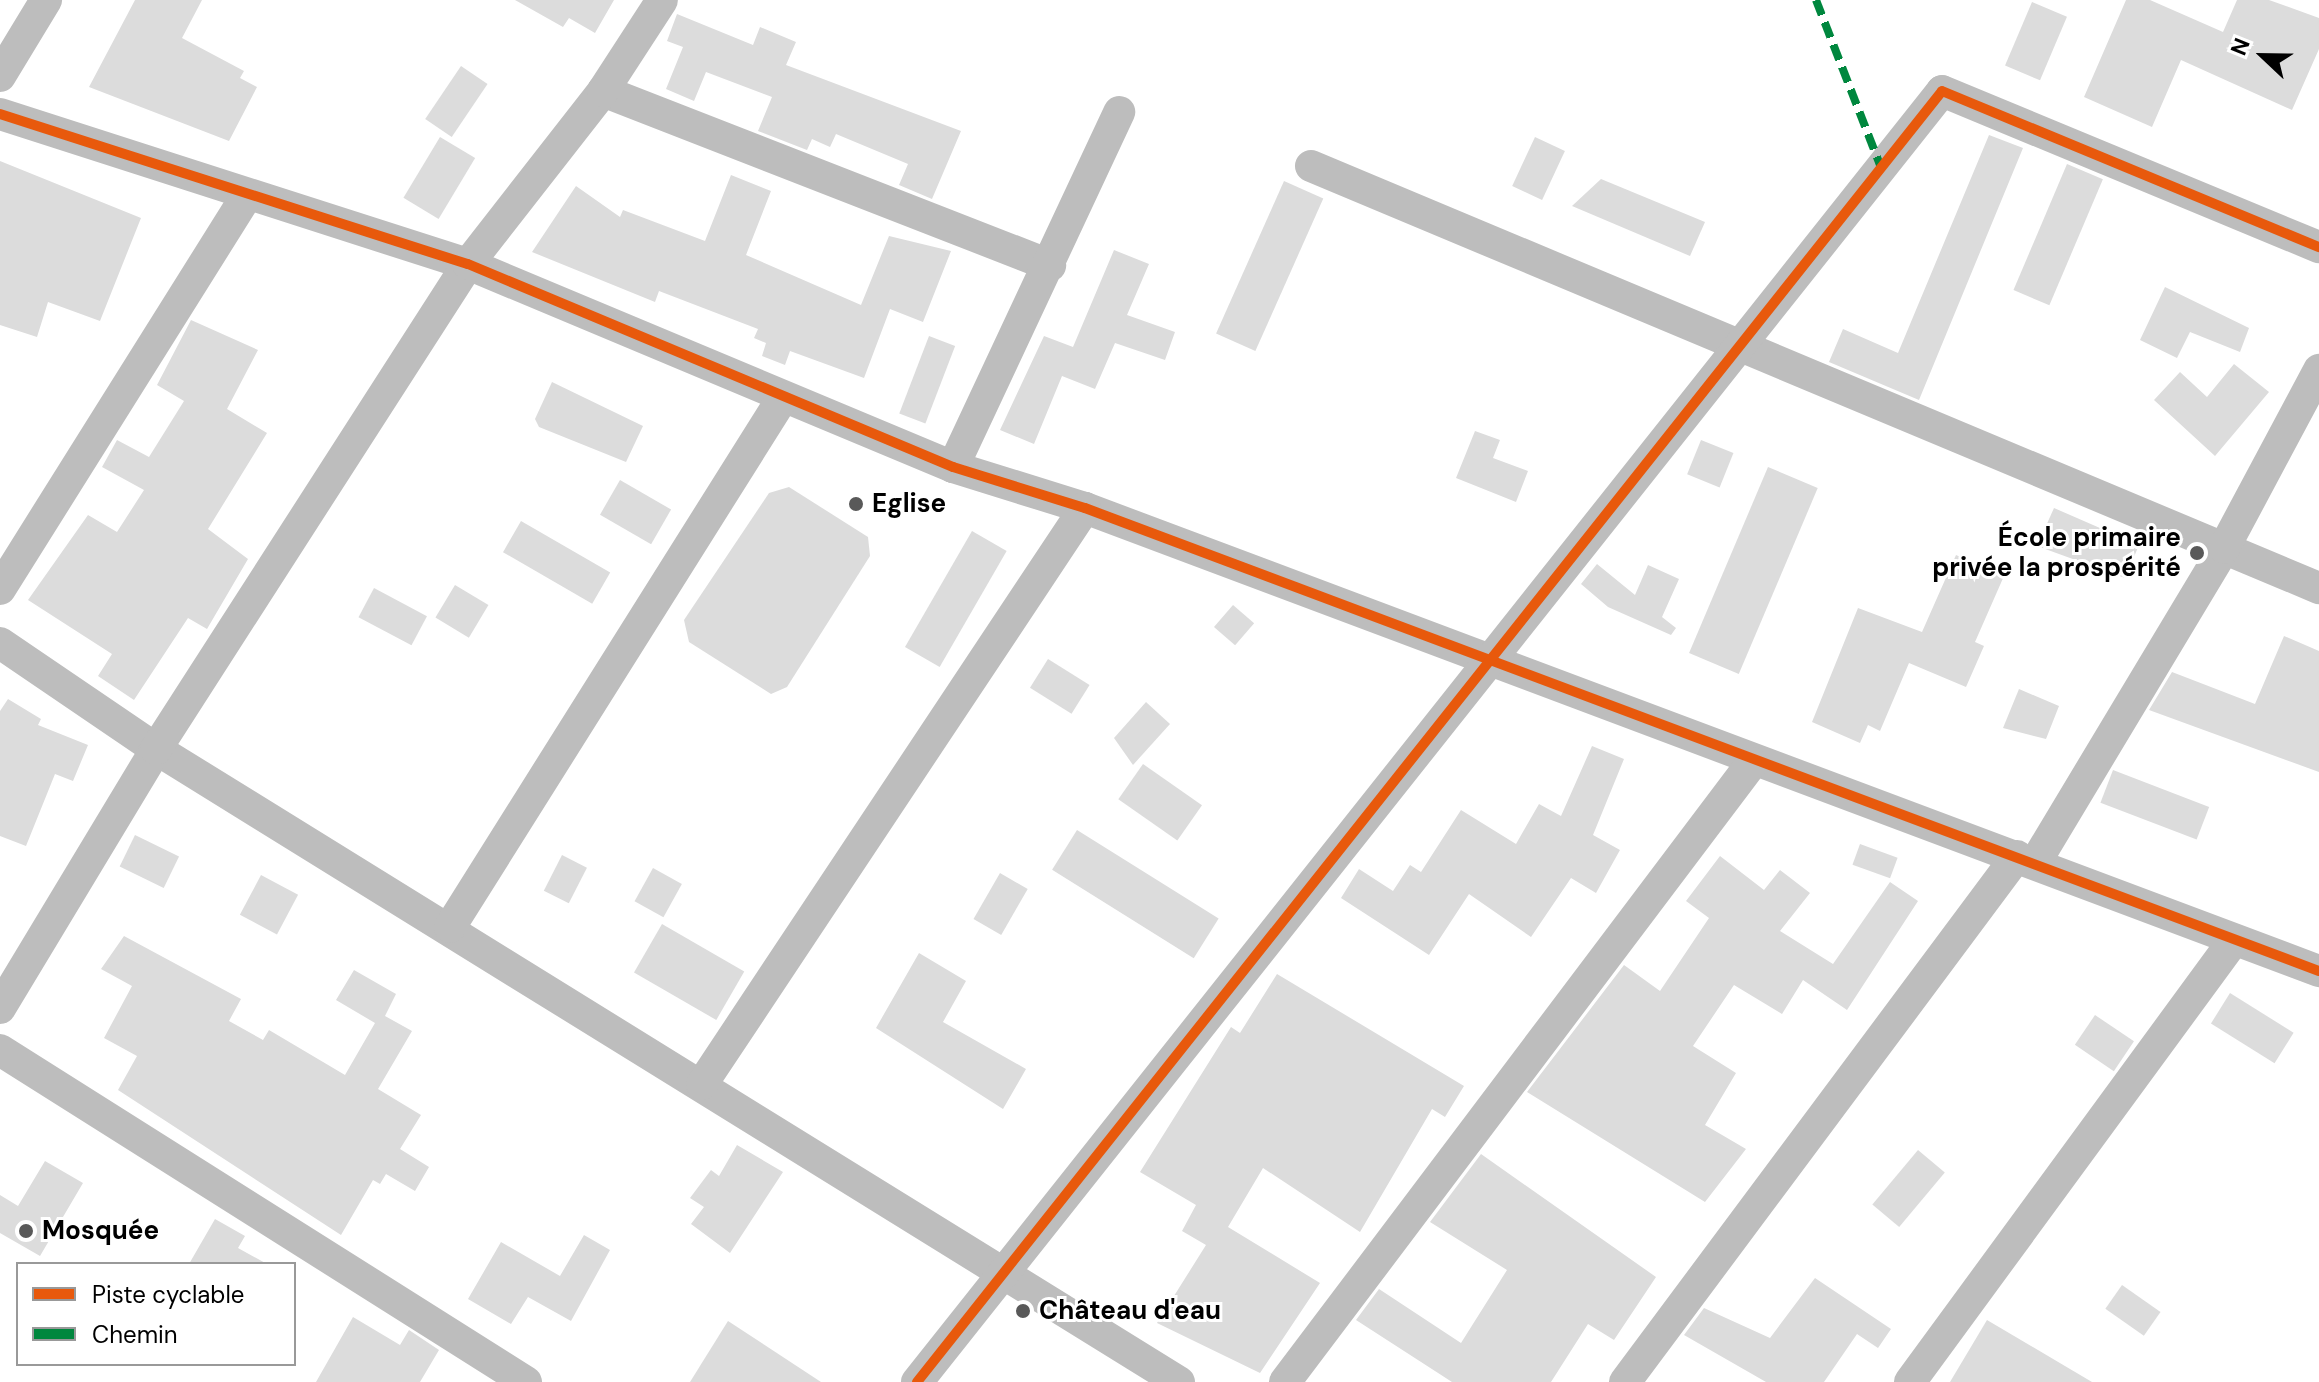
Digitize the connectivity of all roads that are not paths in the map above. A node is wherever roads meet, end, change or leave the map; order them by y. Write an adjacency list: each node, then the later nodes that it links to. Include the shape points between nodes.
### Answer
1 (46, 0): 3 (street)
2 (662, 0): 4 (street)
3 (0, 76)
4 (603, 91): 10 (street); 11 (street)
5 (1119, 112): 11 (street)
6 (0, 114): 8 (street)
7 (1311, 166): 12 (street)
8 (247, 195): 10 (street); 19 (street)
9 (2319, 247): 12 (street, via 1942,91)
10 (468, 264): 14 (street); 22 (street)
11 (1050, 265): 15 (street)
12 (1739, 347): 17 (street); 21 (street)
13 (2319, 370): 17 (street)
14 (782, 399): 15 (street); 25 (street)
15 (953, 467): 16 (street)
16 (1085, 508): 21 (street); 30 (street)
17 (2224, 548): 18 (street); 24 (street)
18 (2319, 588)
19 (0, 589)
20 (0, 643): 22 (street)
21 (1490, 661): 23 (street); 31 (street)
22 (156, 749): 25 (street); 28 (street)
23 (1752, 763): 24 (street); 35 (street)
24 (2026, 859): 26 (street); 36 (street)
25 (450, 927): 30 (street)
26 (2234, 940): 27 (street); 37 (street)
27 (2319, 971)
28 (0, 1008)
29 (0, 1050): 32 (street)
30 (702, 1084): 31 (street)
31 (1004, 1272): 33 (street); 34 (street)
32 (526, 1382)
33 (917, 1382)
34 (1179, 1382)
35 (1285, 1382)
36 (1625, 1382)
37 (1910, 1382)

